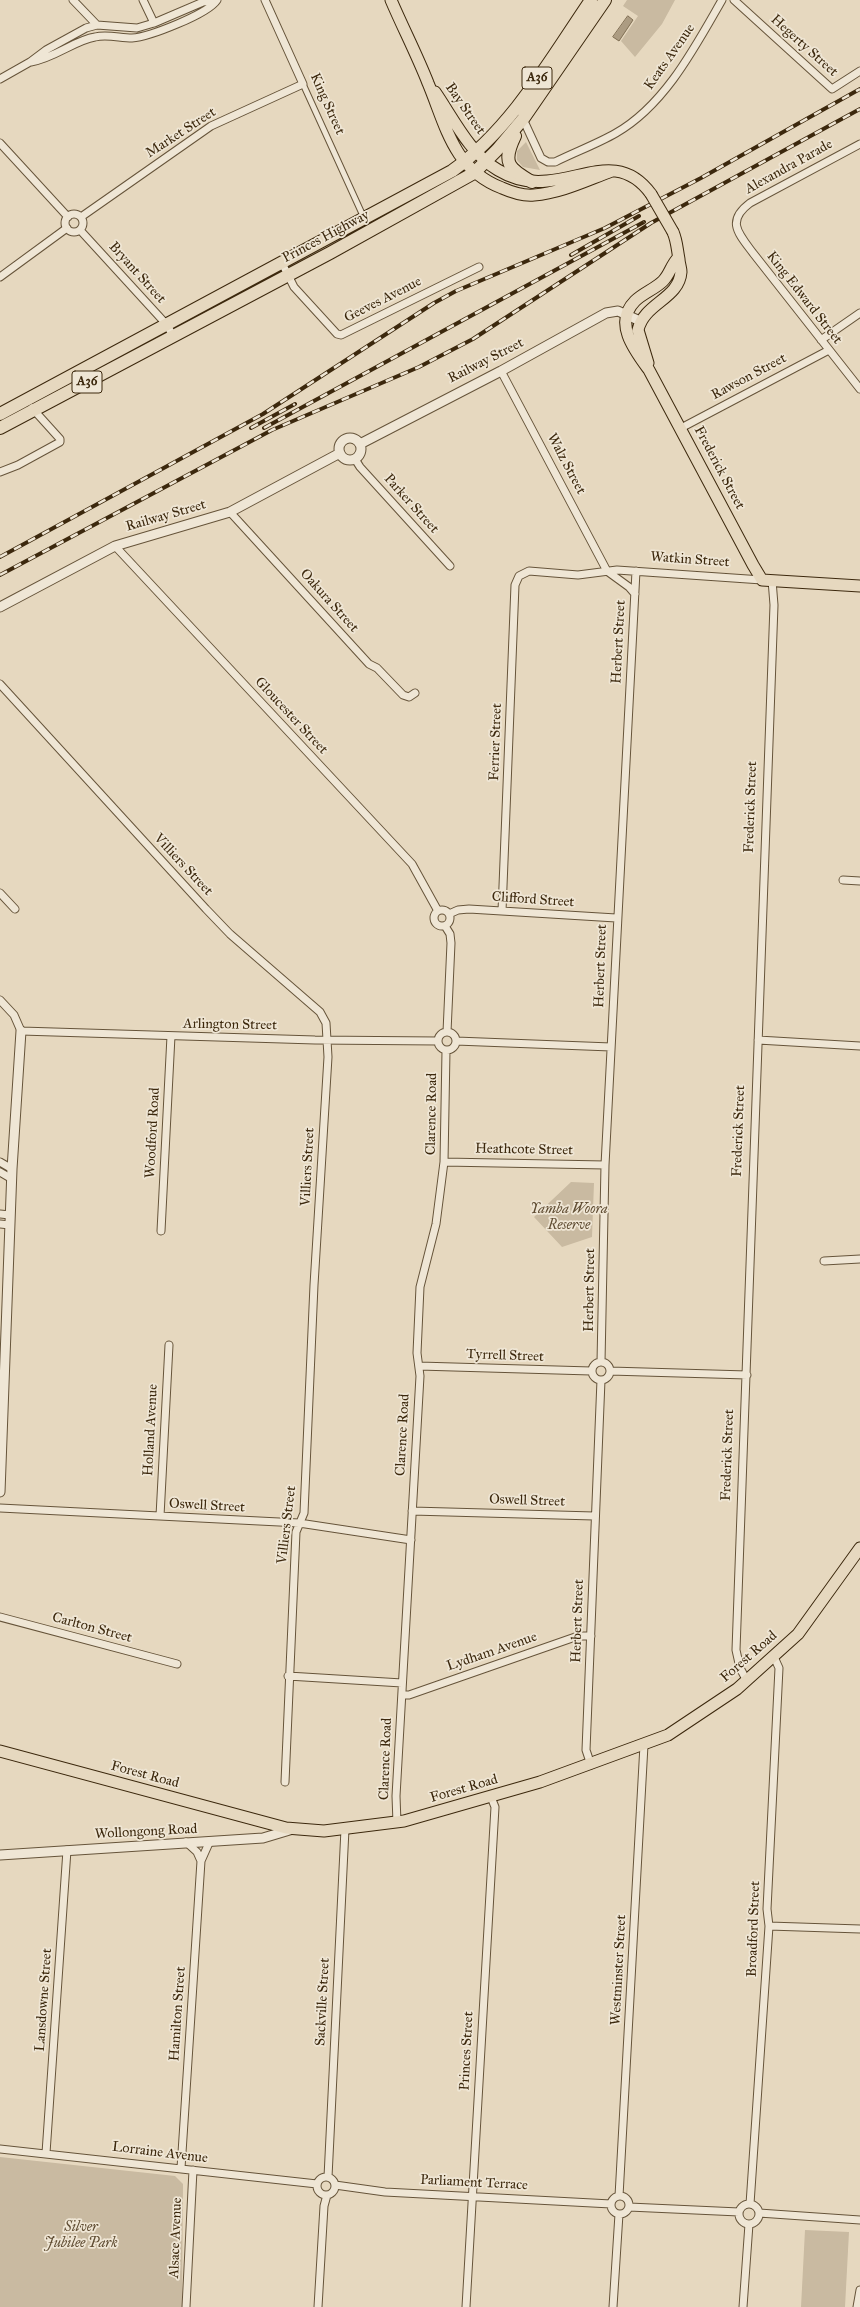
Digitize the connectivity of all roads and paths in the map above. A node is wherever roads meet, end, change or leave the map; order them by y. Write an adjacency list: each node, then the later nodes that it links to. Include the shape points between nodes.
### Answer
1 (73, 0): 12 (street)
2 (143, 0): 11 (street)
3 (214, 0): 11 (street, via 203,2)
4 (217, 0): 13 (street, via 207,10 156,31 133,38 96,36 51,57)
5 (265, 0): 16 (street, King Street)
6 (390, 0): 17 (main road, Bay Street)
7 (591, 0): 21 (highway, Princes Highway / A36, via 515,110)
8 (605, 0): 18 (highway, Princes Highway / A36)
9 (722, 0): 18 (street, Keats Avenue, via 688,58 664,91 617,132 555,162 548,162 541,158)
10 (734, 0): 14 (street, Hegerty Street, via 832,89)
11 (154, 23): 12 (street, via 137,28)
12 (97, 25): 13 (street, via 77,32)
13 (30, 62): 15 (street)
14 (860, 71)
15 (0, 79)
16 (303, 84): 28 (street, Market Street, via 211,126); 29 (street, King Street)
17 (429, 84): 21 (main road, Bay Street); 23 (main road, Bay Street, via 445,129)
18 (523, 119): 22 (highway, Princes Highway / A36); 26 (highway, via 506,156 511,168)
19 (0, 143): 27 (street)
20 (860, 144): 30 (street, Alexandra Parade, via 750,203)
21 (477, 152): 22 (main road, Bay Street); 23 (highway, Princes Highway / A36)
22 (486, 161): 25 (highway, Princes Highway / A36); 26 (main road, Bay Street, via 507,175)
23 (465, 162): 25 (main road, Bay Street); 29 (highway, Princes Highway / A36)
24 (612, 171): 25 (main road, via 560,190 534,195 506,190); 26 (main road, via 594,171 556,180); 33 (main road, bridge, via 634,178 651,194 673,232 678,244)
25 (474, 173): 36 (highway, Princes Highway / A36)
26 (532, 182)
27 (68, 217): 28 (street, via 76,214); 31 (street)
28 (81, 217): 32 (street, via 83,225)
29 (364, 219): 34 (highway, Princes Highway / A36)
30 (736, 219): 42 (street, King Edward Street, via 738,232)
31 (67, 228): 32 (street, via 75,232); 37 (street)
32 (80, 230): 41 (street, Bryant Street)
33 (678, 258): 39 (main road, via 667,277 634,302); 40 (main road, via 681,271 673,291 651,308)
34 (282, 263): 36 (street, Geeves Avenue); 41 (highway, Princes Highway / A36)
35 (479, 267): 36 (street, Geeves Avenue, via 341,336 294,287)
36 (288, 275): 41 (highway, Princes Highway / A36)
37 (0, 277)
38 (860, 313): 42 (street)
39 (626, 315): 40 (street, Railway Street); 44 (main road, Frederick Street, via 626,329 631,342); 45 (street, Railway Street, via 618,311 606,314)
40 (640, 321): 44 (main road, Frederick Street, via 639,340)
41 (170, 331): 47 (highway, Princes Highway / A36); 48 (highway, Princes Highway / A36)
42 (821, 340): 43 (street, King Edward Street)
43 (829, 350): 46 (street, King Edward Street); 51 (street, Rawson Street)
44 (649, 370): 51 (main road, Frederick Street)
45 (501, 371): 52 (street, Railway Street); 59 (street, Walz Street)
46 (860, 388)
47 (25, 401): 48 (street); 49 (highway, Princes Highway / A36)
48 (33, 410): 50 (highway, Princes Highway / A36); 55 (street, via 60,442)
49 (0, 414)
50 (0, 428)
51 (681, 428): 62 (main road, Frederick Street)
52 (360, 444): 53 (street, via 354,439 347,438 339,446); 54 (street, via 360,454)
53 (340, 453): 54 (street, via 344,459); 56 (street, Railway Street)
54 (355, 459): 58 (street, Parker Street)
55 (0, 472)
56 (230, 512): 57 (street, Railway Street); 67 (street, Oakura Street, via 369,664 377,668 403,695 409,697)
57 (115, 546): 65 (street, Railway Street); 73 (street, Gloucester Street, via 412,864)
58 (450, 566)
59 (607, 571): 60 (street, Watkin Street); 61 (street, Watkin Street, via 578,575 529,571); 64 (street, via 629,587)
60 (636, 571): 62 (street, Watkin Street); 64 (street, Herbert Street)
61 (519, 576): 72 (street, Ferrier Street, via 515,585)
62 (767, 580): 63 (main road, Watkin Street); 82 (street, Frederick Street, via 774,605)
63 (860, 586)
64 (634, 594): 75 (street, Herbert Street)
65 (0, 607)
66 (0, 684): 81 (street, Villiers Street, via 221,924 320,1012 325,1018)
67 (415, 693)
68 (843, 880): 69 (street)
69 (860, 881)
70 (0, 893): 71 (street)
71 (16, 910)
72 (502, 910): 74 (street, Clifford Street, via 458,910); 75 (street, Clifford Street)
73 (438, 911): 74 (street, via 446,911); 76 (street, via 434,915 435,922 439,926)
74 (449, 914): 76 (street, via 450,919)
75 (616, 918): 86 (street, Herbert Street)
76 (445, 926): 79 (street, via 450,934 451,943)
77 (0, 1000): 78 (street, via 14,1015)
78 (21, 1031): 80 (street, Arlington Street); 91 (street)
79 (446, 1032): 83 (street, via 440,1035); 84 (street, via 453,1035)
80 (171, 1036): 81 (street, Arlington Street); 98 (street, Woodford Road)
81 (329, 1040): 83 (street, Arlington Street); 113 (street, Villiers Street, via 314,1285 304,1513)
82 (758, 1040): 85 (street); 106 (street, Frederick Street)
83 (438, 1041): 87 (street, via 440,1047)
84 (456, 1041): 86 (street); 87 (street, via 453,1048)
85 (860, 1046)
86 (611, 1047): 90 (street, Herbert Street)
87 (446, 1051): 89 (street, Clarence Road)
88 (0, 1162): 91 (street)
89 (444, 1162): 90 (street, Heathcote Street); 103 (street, Clarence Road, via 436,1224 420,1287 417,1353)
90 (604, 1165): 102 (street, Herbert Street)
91 (12, 1169): 93 (street)
92 (0, 1172): 93 (street)
93 (12, 1179): 95 (street)
94 (0, 1214): 95 (street)
95 (10, 1215): 97 (street)
96 (0, 1224): 97 (street)
97 (10, 1225): 108 (street)
98 (160, 1231)
99 (860, 1259): 100 (street)
100 (824, 1261)
101 (169, 1345): 111 (street, Holland Avenue)
102 (601, 1362): 104 (street, via 594,1364); 105 (street, via 607,1365)
103 (419, 1366): 104 (street, Tyrrell Street); 110 (street, Clarence Road)
104 (591, 1371): 107 (street, via 594,1378)
105 (610, 1371): 106 (street); 107 (street, via 607,1378)
106 (746, 1375): 121 (street, Frederick Street, via 736,1650 740,1668)
107 (601, 1380): 112 (street, Herbert Street)
108 (0, 1492)
109 (0, 1508): 111 (street, Oswell Street)
110 (412, 1511): 112 (street, Oswell Street); 114 (street, Clarence Road)
111 (160, 1516): 113 (street, Oswell Street)
112 (594, 1516): 117 (street, Herbert Street)
113 (299, 1523): 114 (street, Oswell Street); 120 (street, Villiers Street, via 296,1532)
114 (411, 1540): 122 (street, Clarence Road)
115 (860, 1548): 118 (main road, Forest Road, via 803,1628)
116 (0, 1617): 119 (street, Carlton Street)
117 (591, 1636): 123 (street, Lydham Avenue, via 578,1636 409,1695); 126 (street, Herbert Street, via 586,1750)
118 (774, 1656): 121 (main road, Forest Road); 137 (street, Broadford Street, via 779,1668 767,1909)
119 (177, 1664)
120 (288, 1676): 122 (street); 127 (street, Villiers Street)
121 (747, 1681): 124 (main road, Forest Road, via 676,1730)
122 (402, 1683): 123 (street, Clarence Road)
123 (402, 1695): 129 (street, Clarence Road, via 396,1796)
124 (644, 1745): 126 (main road, Forest Road); 147 (street, Westminster Street)
125 (0, 1751): 130 (main road, Forest Road, via 258,1822)
126 (591, 1765): 128 (main road, Forest Road)
127 (285, 1782)
128 (491, 1796): 129 (main road, Forest Road); 148 (street, Princes Street, via 495,1807)
129 (397, 1823): 131 (main road, Forest Road)
130 (293, 1829): 131 (main road, Forest Road); 133 (street, Wollongong Road, via 264,1838)
131 (345, 1829): 143 (street, Sackville Street)
132 (186, 1842): 133 (street, Wollongong Road); 134 (street, Wollongong Road); 136 (street, via 197,1852)
133 (209, 1843): 136 (street, Hamilton Street)
134 (67, 1850): 135 (street, Wollongong Road); 140 (street, Lansdowne Street)
135 (0, 1855)
136 (201, 1861): 141 (street, Hamilton Street)
137 (769, 1926): 138 (street); 150 (street, Broadford Street)
138 (860, 1929)
139 (0, 2149): 140 (street, Lorraine Avenue)
140 (46, 2153): 141 (street, Lorraine Avenue)
141 (181, 2168): 142 (street, Lorraine Avenue)
142 (193, 2170): 144 (street, Lorraine Avenue); 158 (street, Alsace Avenue)
143 (328, 2177): 144 (street, via 320,2179); 145 (street)
144 (317, 2184): 146 (street, via 320,2192)
145 (336, 2185): 146 (street, via 334,2191); 148 (street, Parliament Terrace)
146 (327, 2195): 159 (street, via 324,2206)
147 (619, 2196): 149 (street); 151 (street, via 628,2201)
148 (472, 2197): 149 (street, Parliament Terrace); 160 (street, Princes Street)
149 (611, 2204): 154 (street, via 613,2211)
150 (750, 2204): 152 (street, via 742,2206); 153 (street, via 755,2206)
151 (629, 2206): 152 (street); 154 (street, via 625,2213)
152 (739, 2212): 156 (street, via 742,2221)
153 (759, 2213): 155 (street); 156 (street, via 756,2221)
154 (619, 2214): 161 (street)
155 (860, 2220)
156 (749, 2224): 162 (street)
157 (860, 2290): 163 (street)
158 (186, 2307)
159 (318, 2307)
160 (466, 2307)
161 (613, 2307)
162 (743, 2307)
163 (857, 2307)

